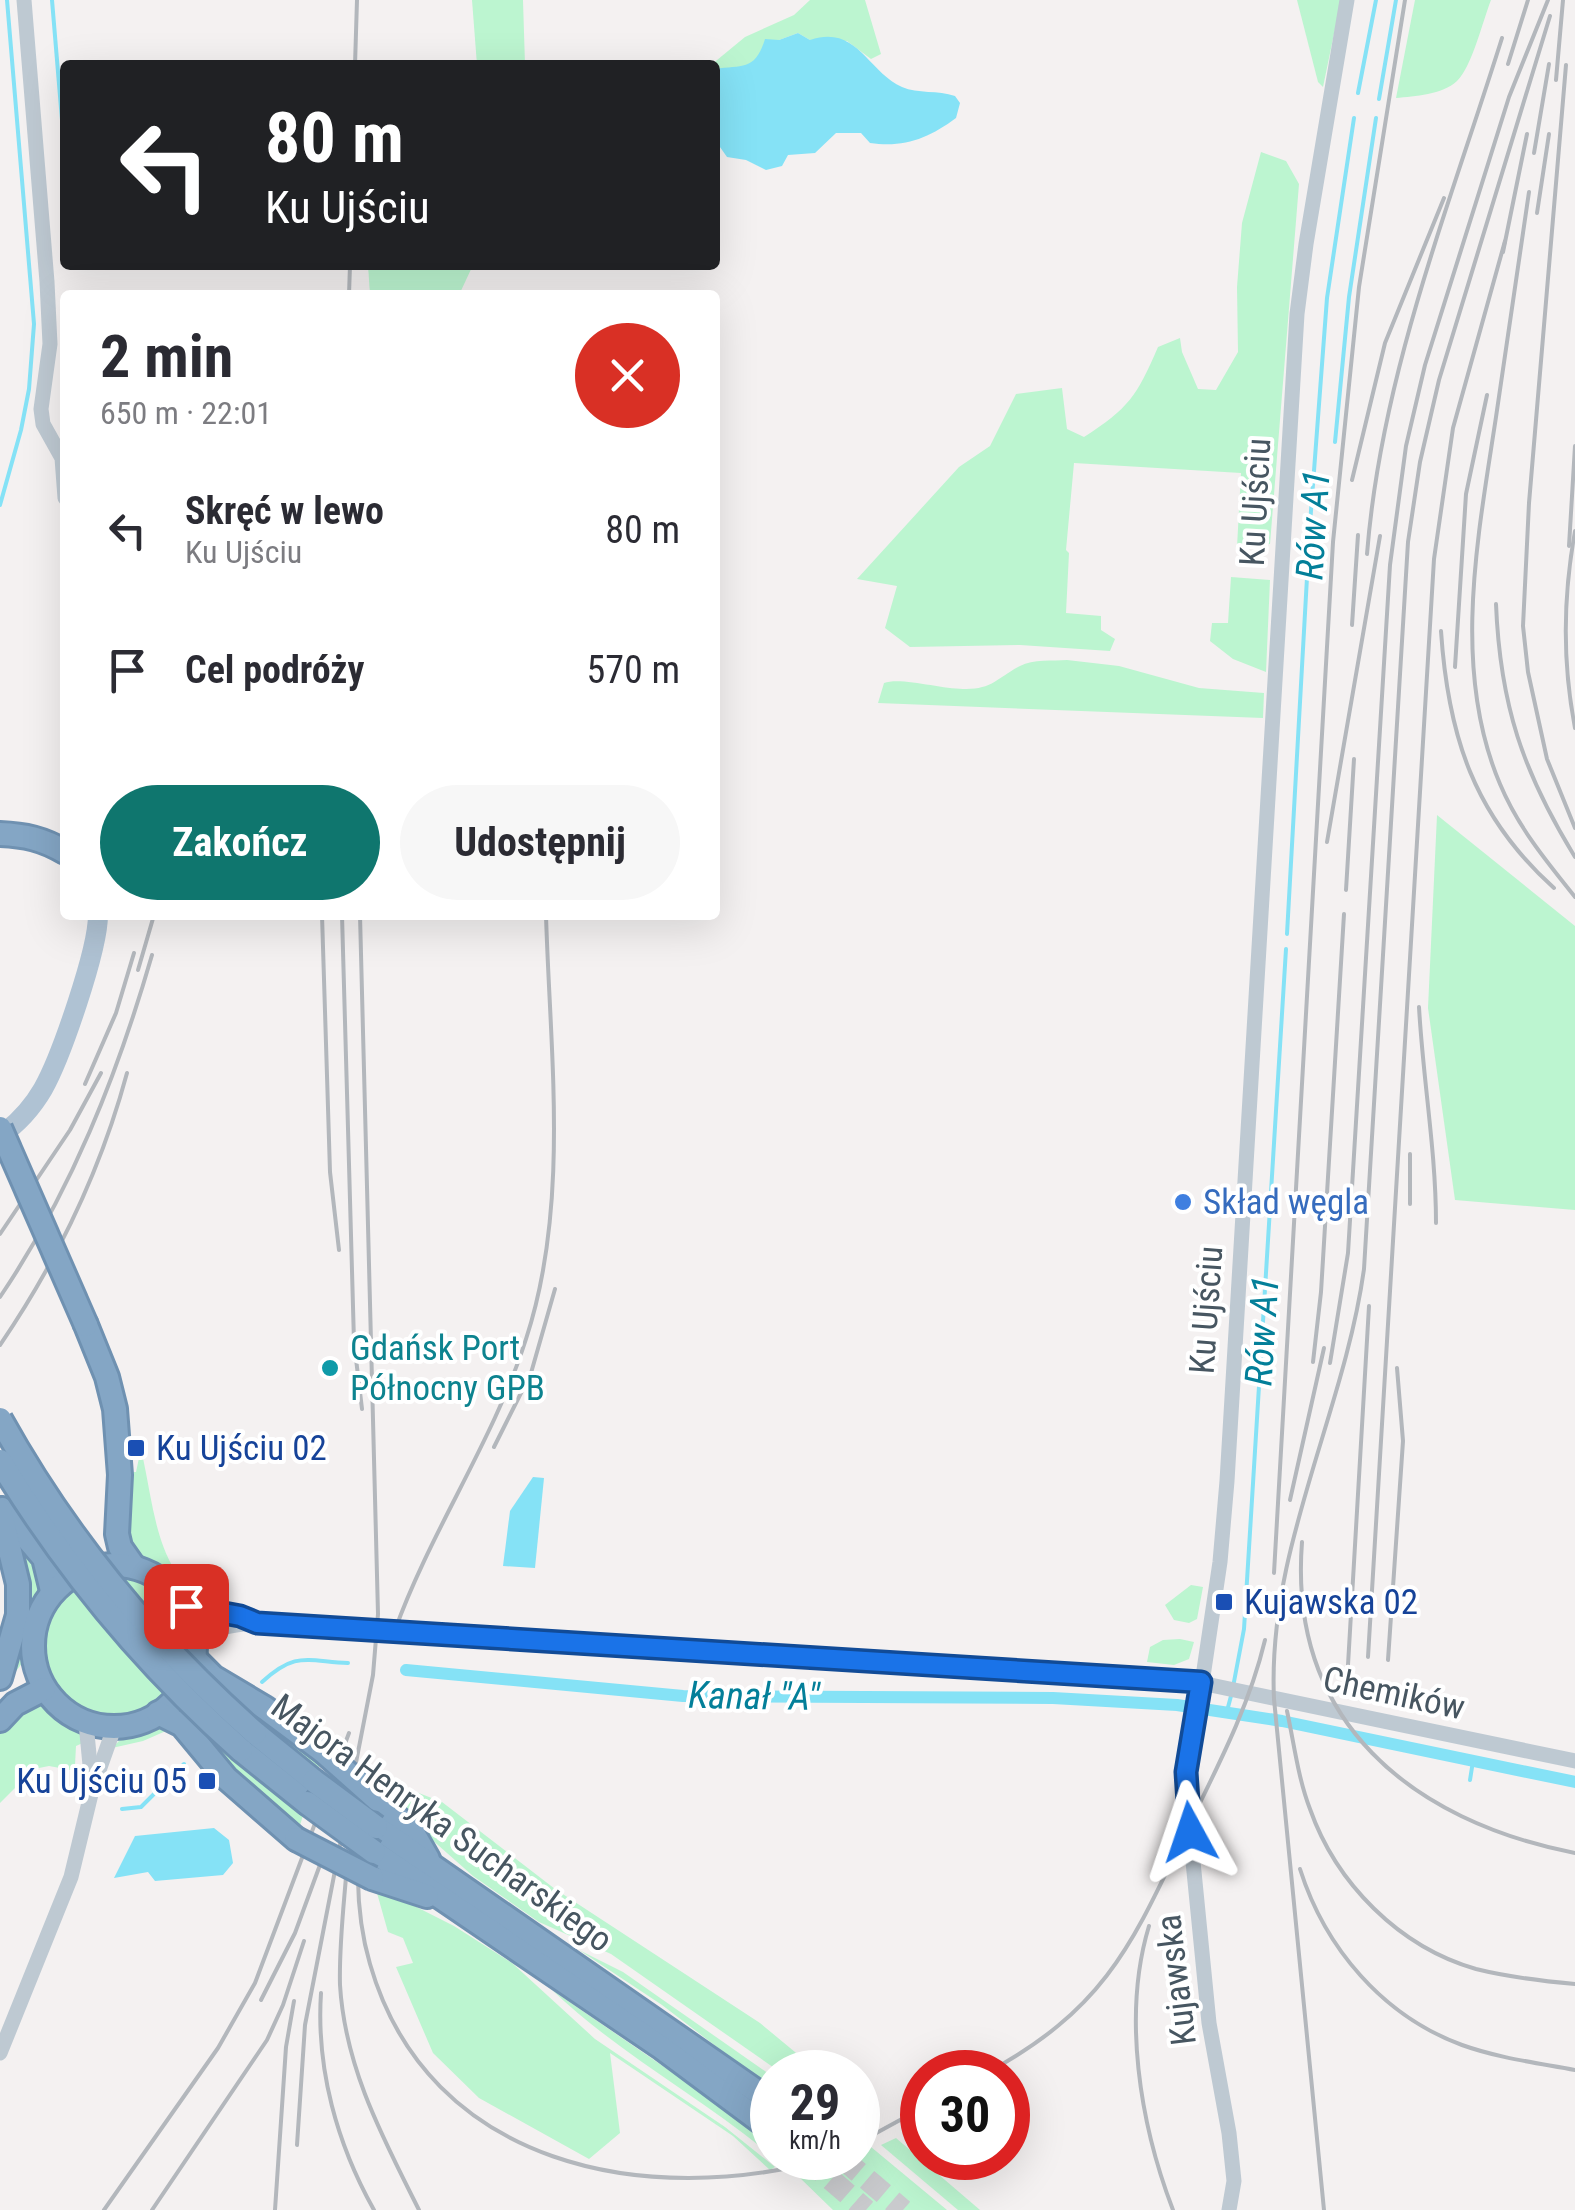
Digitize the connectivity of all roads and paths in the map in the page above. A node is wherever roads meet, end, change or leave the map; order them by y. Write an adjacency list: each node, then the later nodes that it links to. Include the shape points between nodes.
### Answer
1 (24, 0): 3 (street, via 50,344 42,409)
2 (1348, 0): 19 (street, Ku Ujściu, via 1297,314 1227,1480)
3 (60, 455)
4 (0, 834): 5 (highway, via 26,835)
5 (60, 849)
6 (97, 920): 7 (main road, via 49,1077 32,1106)
7 (0, 1132): 11 (highway, bridge, via 107,1377 120,1475 116,1534)
8 (0, 1419): 25 (highway, Majora Henryka Sucharskiego, bridge, via 108,1580)
9 (0, 1461): 25 (highway, Majora Henryka Sucharskiego, bridge, via 117,1626 178,1692)
10 (0, 1508): 12 (highway, via 44,1558); 17 (highway, via 18,1584 18,1615)
11 (134, 1567): 12 (highway, via 88,1568); 13 (highway, via 166,1584)
12 (52, 1591): 16 (highway, via 37,1618)
13 (186, 1606): 14 (street); 15 (highway)
14 (257, 1623): 15 (street, via 215,1627); 19 (street, bridge)
15 (195, 1648): 21 (highway, via 184,1686); 29 (highway, bridge, via 213,1677 324,1752 412,1830)
16 (34, 1666): 18 (highway); 20 (highway)
17 (0, 1678)
18 (44, 1689): 22 (highway); 23 (highway)
19 (1199, 1690): 26 (street, Chemików, via 1241,1691); 34 (street, Kujawska, via 1186,1791 1209,2023 1234,2181)
20 (0, 1694)
21 (158, 1714): 24 (highway); 30 (highway, bridge, via 182,1725 226,1778 296,1839 392,1887)
22 (0, 1720)
23 (86, 1723): 24 (highway); 27 (street)
24 (114, 1728): 27 (street)
25 (248, 1742): 28 (highway, Majora Henryka Sucharskiego)
26 (1575, 1761)
27 (92, 1790): 31 (street, via 71,1877)
28 (311, 1792): 29 (highway, Majora Henryka Sucharskiego, bridge); 30 (highway, Majora Henryka Sucharskiego, bridge, via 374,1852)
29 (433, 1866): 32 (highway, Majora Henryka Sucharskiego)
30 (445, 1901): 33 (highway, Majora Henryka Sucharskiego)
31 (0, 2053)
32 (750, 2087)
33 (750, 2114)
34 (1228, 2210)

